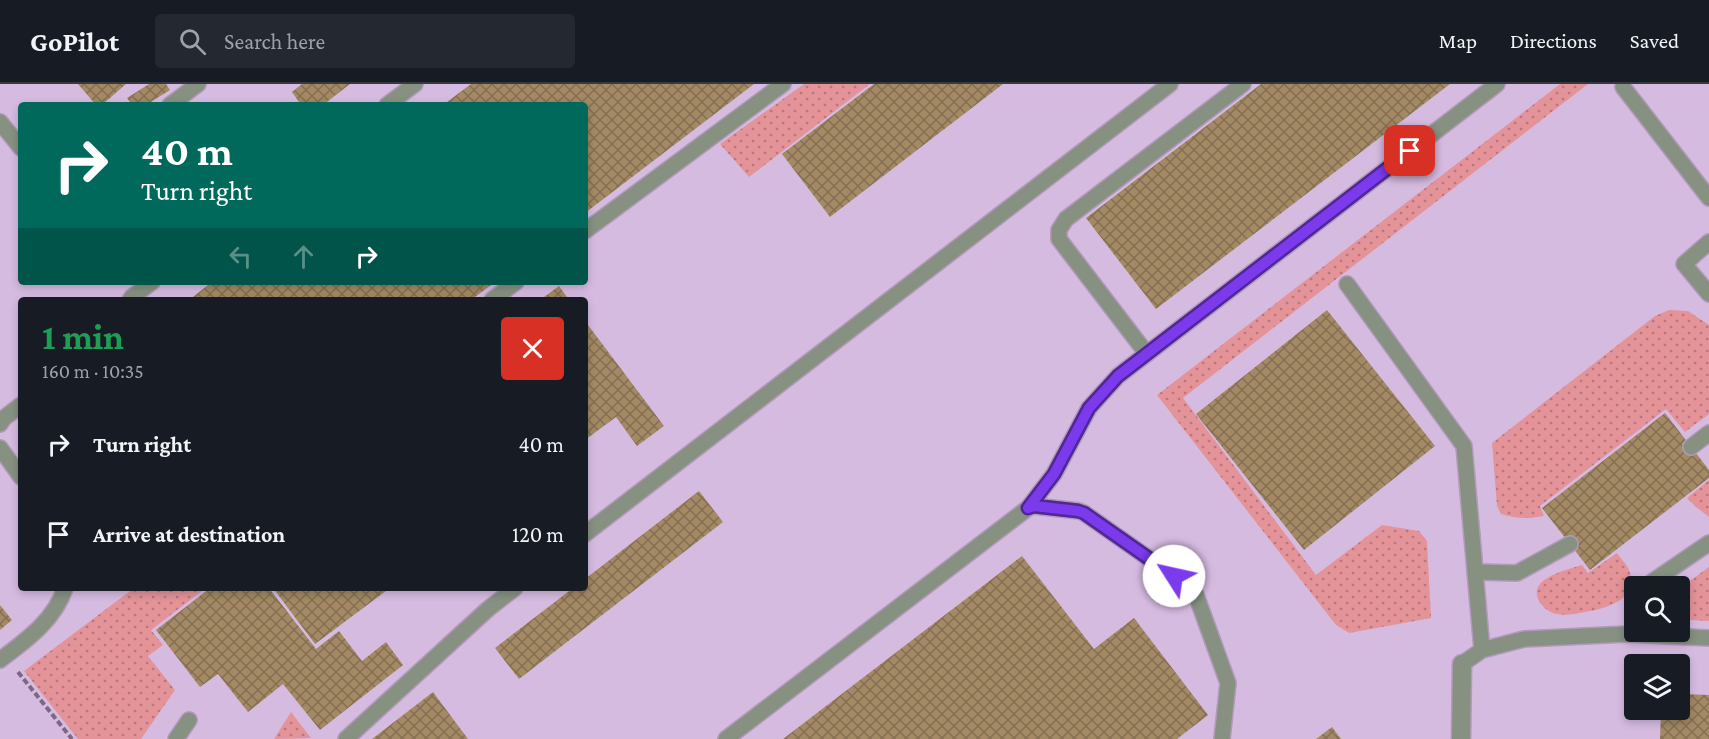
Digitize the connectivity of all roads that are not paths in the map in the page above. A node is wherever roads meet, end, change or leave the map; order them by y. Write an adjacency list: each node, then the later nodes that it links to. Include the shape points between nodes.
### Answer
1 (198, 84): 8 (lane)
2 (415, 84): 9 (lane)
3 (783, 84): 13 (lane)
4 (1170, 84): 29 (lane)
5 (1243, 84): 21 (lane, via 1066,219 1059,230 1059,239)
6 (1497, 84): 21 (lane)
7 (1623, 87): 12 (lane)
8 (174, 102)
9 (391, 102)
10 (0, 122): 11 (lane)
11 (18, 144)
12 (1709, 198)
13 (588, 229)
14 (1709, 242): 18 (lane, via 1684,264)
15 (1347, 284): 32 (lane, via 1464,446)
16 (148, 285): 19 (lane)
17 (512, 285): 20 (lane)
18 (1709, 294)
19 (132, 297)
20 (496, 297)
21 (1147, 354): 28 (lane, via 1118,376 1089,408 1054,474)
22 (18, 407): 23 (lane)
23 (0, 424)
24 (1709, 434): 25 (lane)
25 (1692, 447)
26 (0, 448): 27 (lane)
27 (18, 473)
28 (1028, 508): 45 (lane); 46 (lane, via 1084,513 1191,588 1228,683)
29 (588, 532)
30 (1709, 543): 33 (lane)
31 (1570, 544): 32 (lane, via 1517,573)
32 (1475, 572): 39 (lane)
33 (1661, 576)
34 (64, 591): 40 (lane, via 31,637)
35 (511, 591): 44 (lane)
36 (1624, 634): 39 (lane, via 1524,639)
37 (1690, 637): 38 (lane)
38 (1709, 638)
39 (1482, 650): 41 (lane)
40 (3, 658)
41 (1462, 664): 47 (street)
42 (189, 720): 43 (lane)
43 (176, 739)
44 (346, 739)
45 (726, 739)
46 (1222, 739)
47 (1461, 739)

